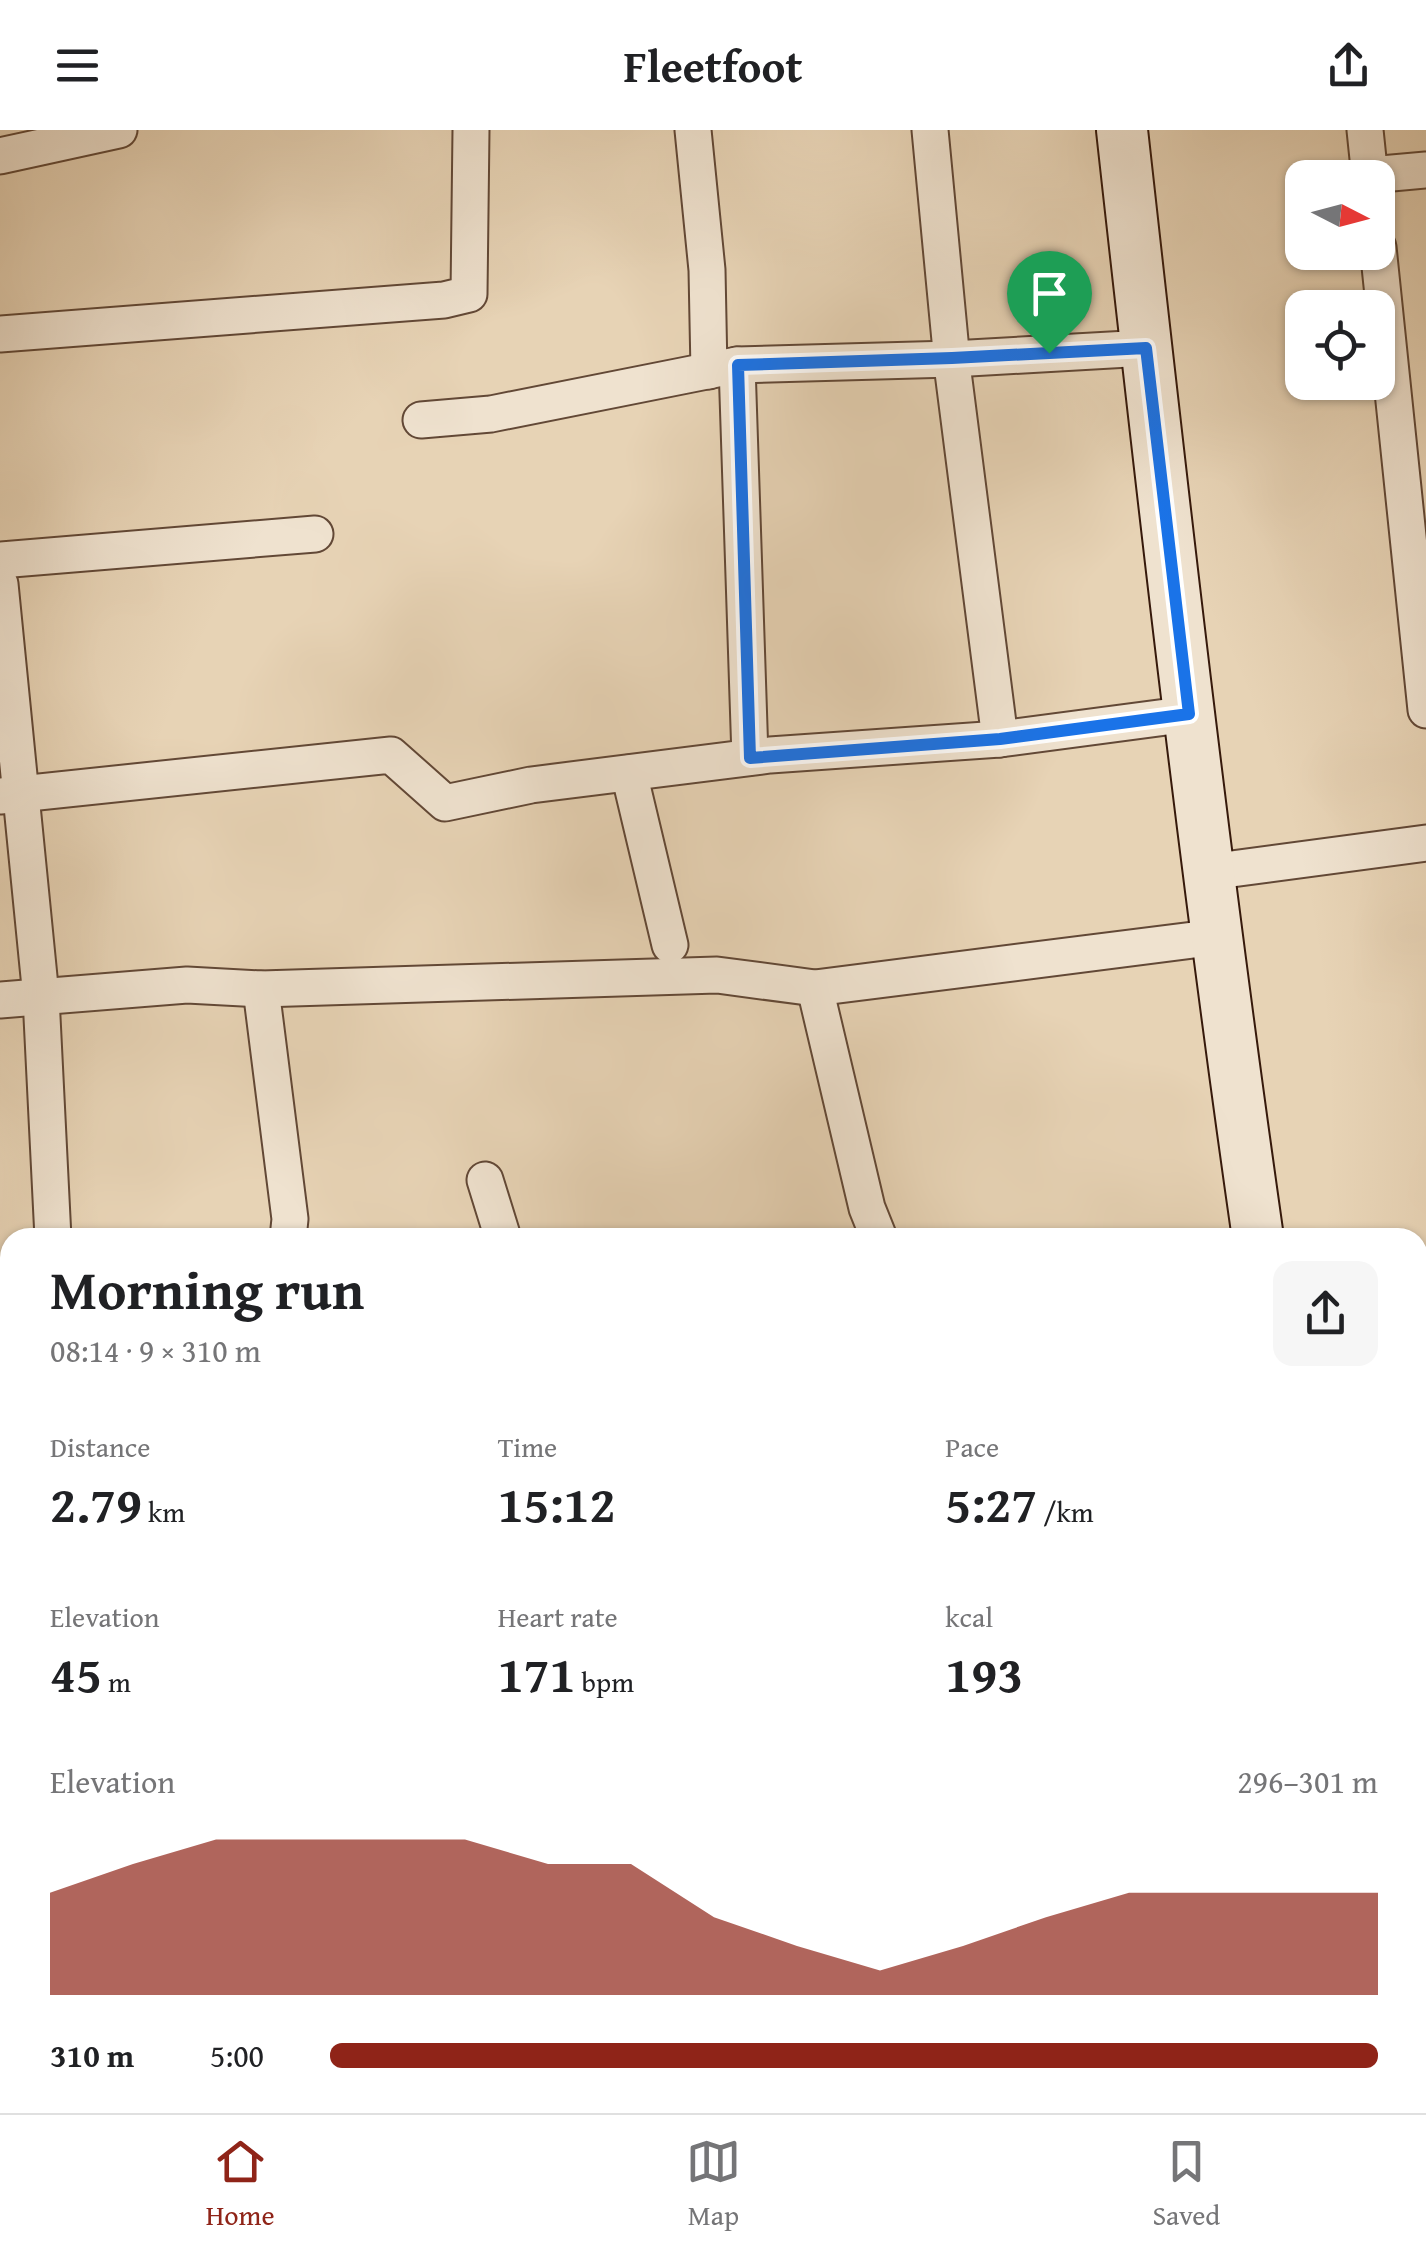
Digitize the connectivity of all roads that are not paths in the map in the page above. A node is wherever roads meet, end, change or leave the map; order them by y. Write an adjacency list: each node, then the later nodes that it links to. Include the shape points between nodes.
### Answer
1 (120, 130): 7 (street)
2 (472, 130): 12 (street, via 469,294)
3 (693, 130): 15 (street)
4 (930, 130): 14 (street)
5 (1122, 130): 13 (main road)
6 (1366, 130): 8 (street)
7 (0, 156)
8 (1369, 160)
9 (1426, 170): 10 (street)
10 (1395, 173)
11 (1380, 270): 20 (street)
12 (0, 334)
13 (1146, 348): 14 (street); 21 (main road)
14 (952, 358): 15 (street); 22 (street)
15 (723, 368): 16 (street, via 490,414); 23 (street)
16 (421, 420)
17 (316, 534): 18 (street)
18 (0, 560)
19 (0, 584): 25 (street)
20 (1426, 710)
21 (1189, 714): 22 (street); 27 (main road)
22 (1000, 739): 23 (street)
23 (750, 758): 24 (street)
24 (629, 773): 25 (street, via 445,803 391,755); 29 (street)
25 (11, 796): 32 (street)
26 (1426, 843): 27 (street)
27 (1209, 872): 28 (main road)
28 (1217, 937): 30 (street); 39 (main road)
29 (670, 944)
30 (815, 988): 31 (street, via 717,975); 38 (street)
31 (261, 990): 32 (street, via 187,985); 36 (street)
32 (42, 997): 33 (street); 35 (street)
33 (0, 1000)
34 (484, 1180): 37 (street)
35 (54, 1228)
36 (289, 1228)
37 (500, 1228)
38 (875, 1228)
39 (1257, 1228)

